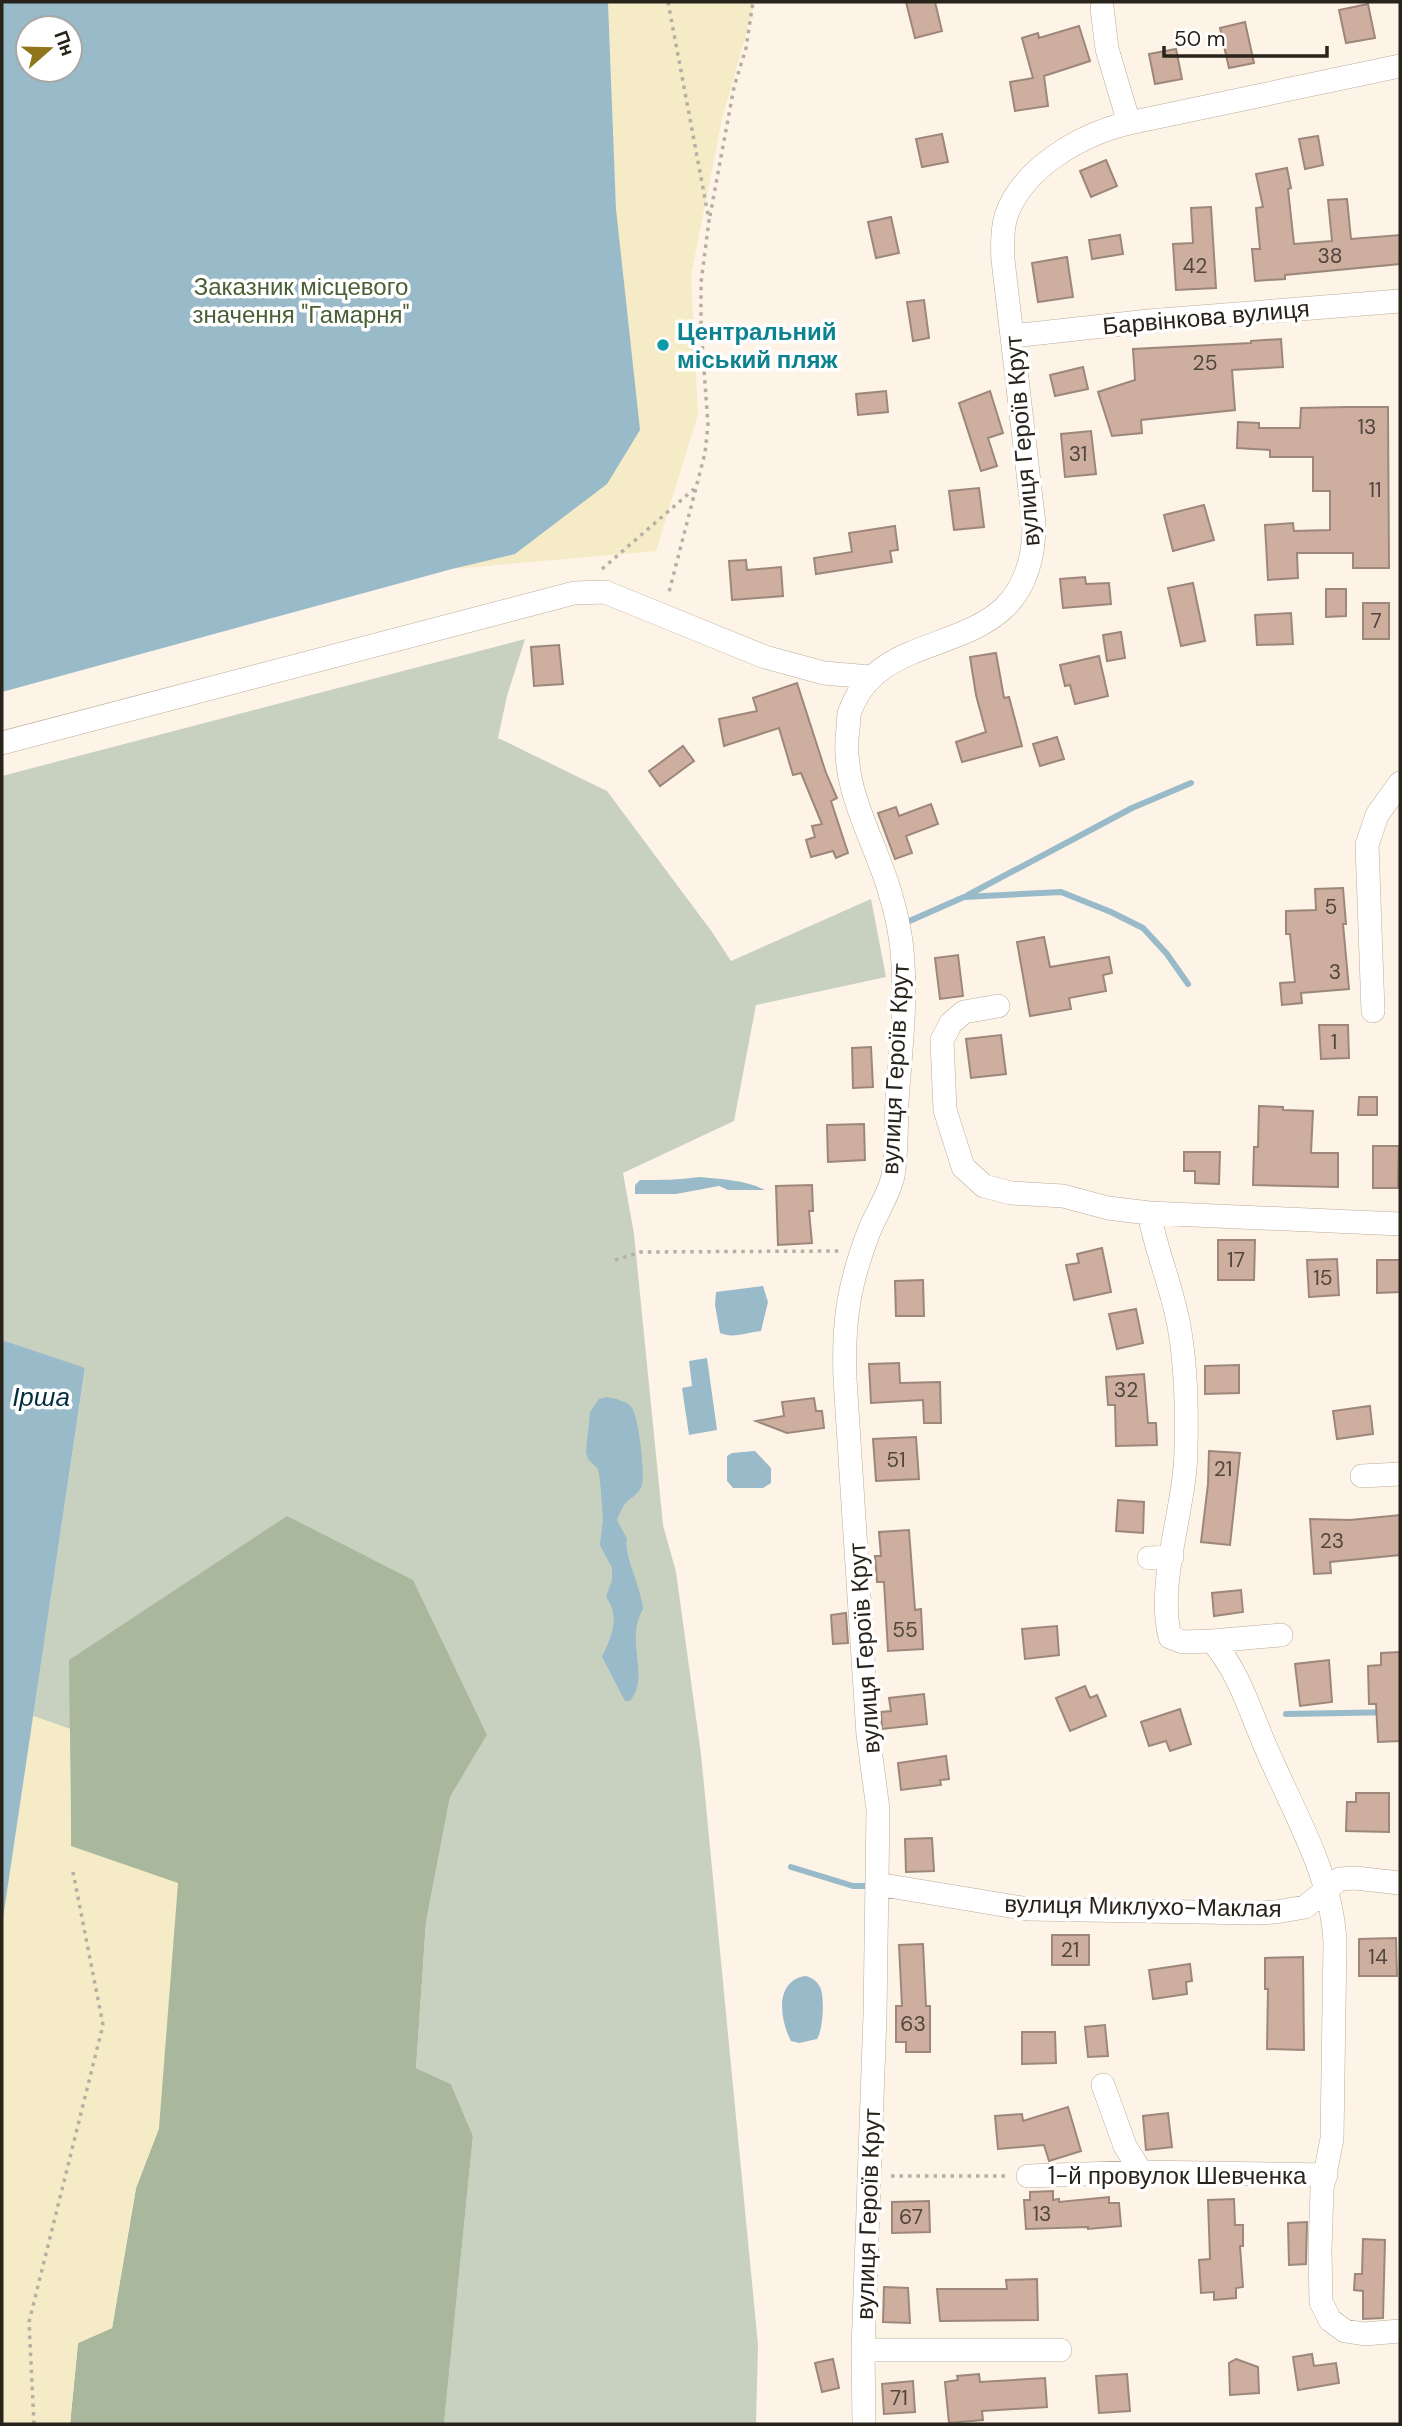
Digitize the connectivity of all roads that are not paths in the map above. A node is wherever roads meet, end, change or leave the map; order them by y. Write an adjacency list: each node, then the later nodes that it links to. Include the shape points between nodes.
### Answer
1 (1102, 8): 3 (street, via 1107,49)
2 (1400, 66): 3 (street, вулиця Героїв Крут)
3 (1129, 123): 5 (street, вулиця Героїв Крут, via 1062,150 1042,166 1007,214 1002,242)
4 (1400, 301): 5 (street, Барвінкова вулиця)
5 (1013, 336): 6 (street, вулиця Героїв Крут, via 1034,524 1030,567 1011,600 984,625 905,655)
6 (870, 677): 7 (street, via 824,673 765,657 605,592 574,593); 18 (street, вулиця Героїв Крут, via 849,715 846,753 853,793 895,913 903,964 892,1177 861,1251 844,1325 868,1735 878,1809)
7 (2, 743)
8 (1400, 783): 10 (street, via 1377,815 1367,845)
9 (998, 1006): 11 (street, via 964,1012 942,1040 945,1110 962,1167 984,1186 1011,1193 1063,1196)
10 (1373, 1011)
11 (1149, 1213): 12 (street); 16 (street, via 1183,1349 1186,1472 1161,1557 1166,1623 1170,1637 1183,1642)
12 (1400, 1224)
13 (1400, 1474): 14 (street)
14 (1362, 1476)
15 (1280, 1634): 16 (street)
16 (1212, 1641): 19 (street, 1-й провулок Шевченка, via 1240,1681)
17 (1400, 1883): 19 (street, вулиця Миклухо-Маклая, via 1345,1878)
18 (877, 1884): 19 (street, вулиця Миклухо-Маклая, via 1028,1909 1255,1913 1305,1907); 25 (street, вулиця Героїв Крут)
19 (1326, 1889): 22 (street, 1-й провулок Шевченка, via 1335,1942 1332,2140)
20 (1103, 2085): 21 (street, via 1125,2146)
21 (1141, 2172): 22 (street, 1-й провулок Шевченка); 23 (street, 1-й провулок Шевченка)
22 (1326, 2175): 24 (street, 1-й провулок Шевченка, via 1320,2250 1325,2312 1345,2331)
23 (1028, 2176)
24 (1400, 2331)
25 (863, 2350): 26 (street); 27 (street, вулиця Героїв Крут)
26 (1060, 2350)
27 (864, 2424)

